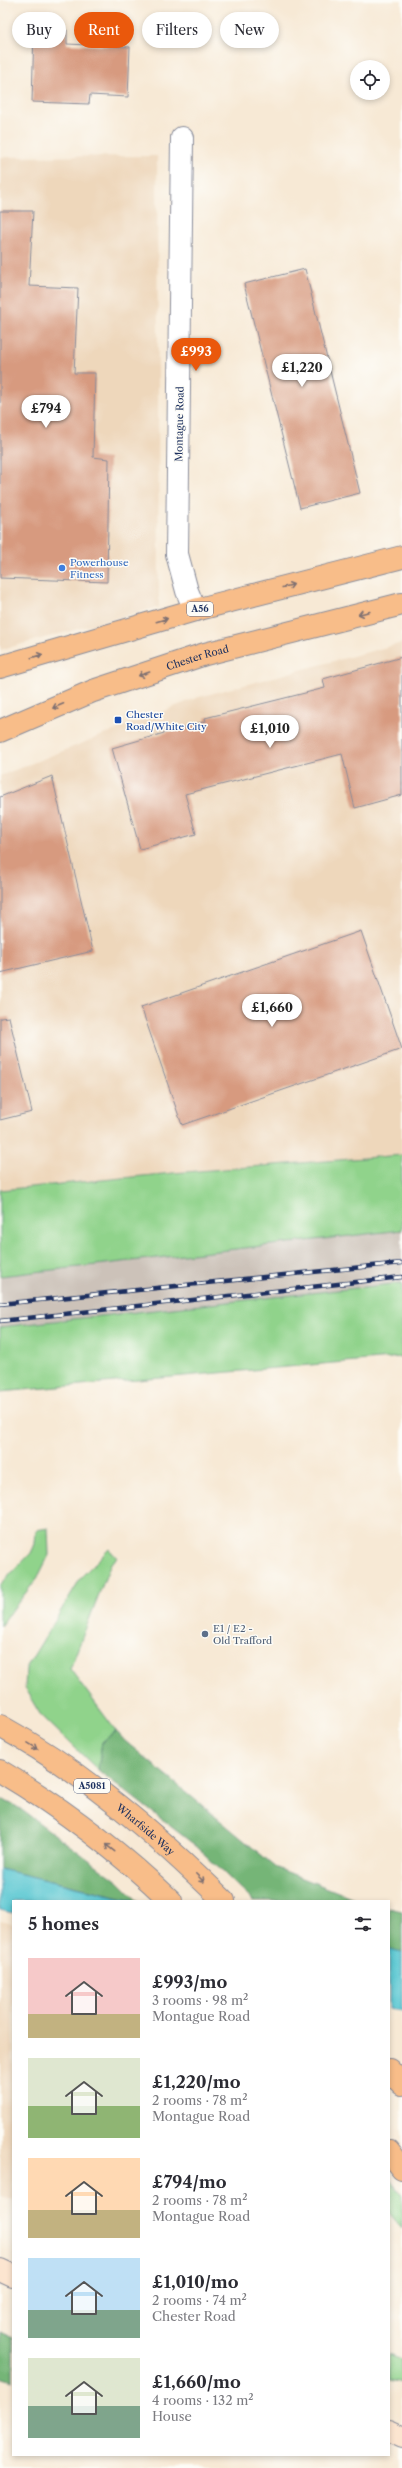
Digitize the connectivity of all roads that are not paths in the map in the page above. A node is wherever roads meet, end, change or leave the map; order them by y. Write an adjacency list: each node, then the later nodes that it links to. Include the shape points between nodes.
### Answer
1 (182, 138): 4 (street, Montague Road, via 177,554 186,591)
2 (402, 556): 4 (highway, A56, one-way to 2)
3 (402, 604): 6 (highway, Chester Road, one-way to 6, via 205,654 93,691)
4 (195, 610): 5 (highway, A56, one-way to 4)
5 (0, 667)
6 (0, 731)
7 (0, 1726): 10 (highway, Wharfside Way / A5081, one-way to 10, via 46,1754 115,1802 177,1855)
8 (0, 1771): 9 (highway, one-way to 8, via 141,1872 75,1821)
9 (170, 1900)
10 (223, 1900)
11 (390, 2071): 12 (highway)
12 (402, 2084)
13 (390, 2152): 14 (highway)
14 (402, 2168)
15 (0, 2270): 16 (street)
16 (12, 2276)
17 (390, 2431): 18 (street)
18 (402, 2437)

